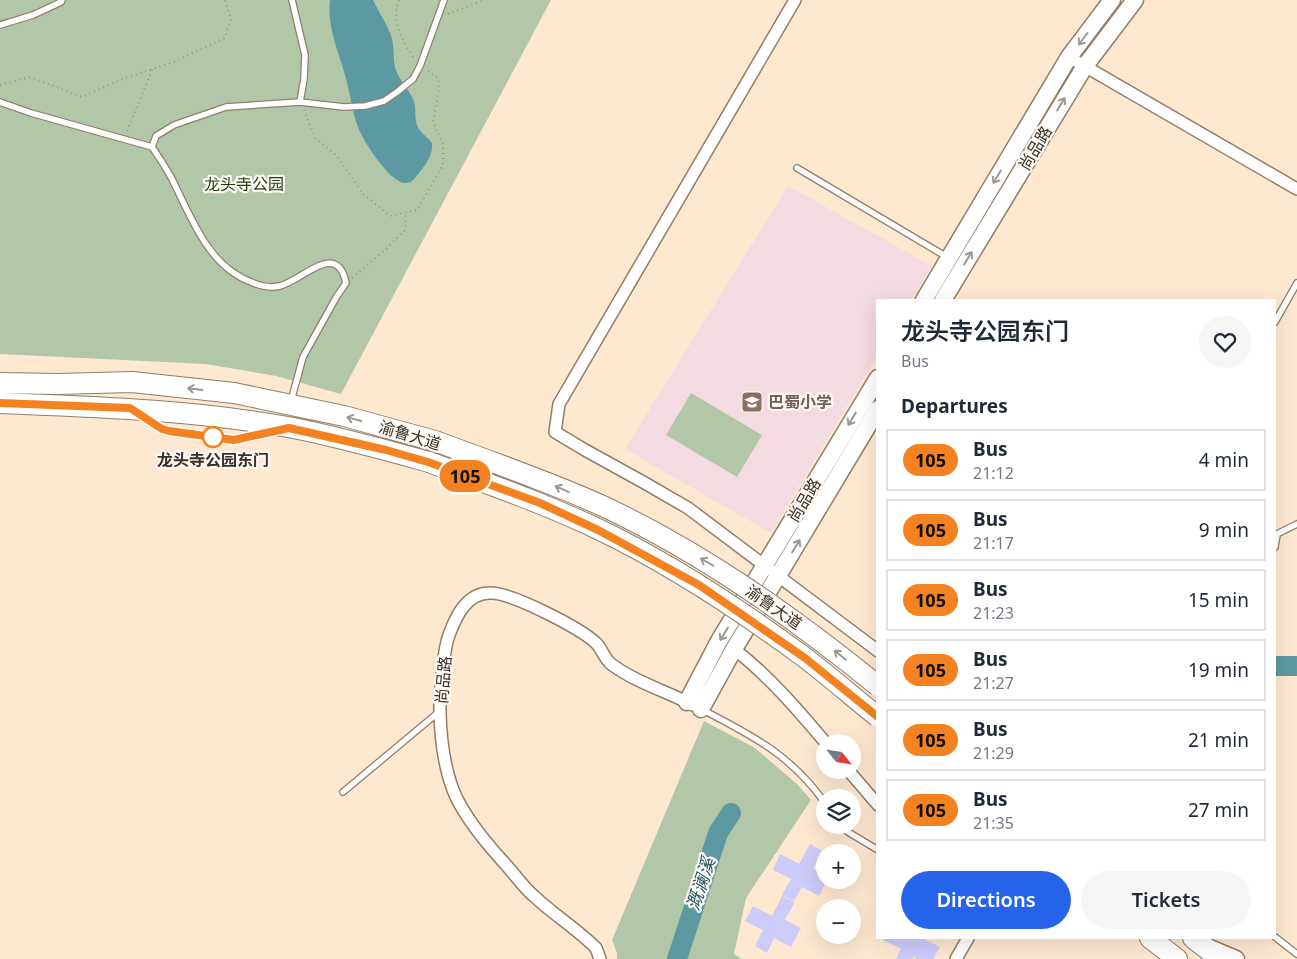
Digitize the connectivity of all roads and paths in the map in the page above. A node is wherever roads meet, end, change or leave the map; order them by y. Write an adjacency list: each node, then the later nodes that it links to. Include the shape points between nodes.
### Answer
1 (62, 0): 11 (lane)
2 (225, 0): 15 (path, via 231,19 224,38)
3 (292, 0): 18 (lane, via 305,55)
4 (399, 0): 13 (path, via 397,23 405,45)
5 (444, 0): 10 (lane)
6 (484, 0): 10 (path)
7 (795, 0): 39 (street, via 559,404 556,432 688,508)
8 (1112, 0): 12 (main road, 尚品路, one-way to 12)
9 (1135, 0): 14 (main road, 尚品路)
10 (439, 18): 13 (lane)
11 (0, 25)
12 (1069, 57): 14 (street); 24 (main road, 尚品路, one-way to 24)
13 (420, 66): 18 (lane, via 413,78 384,101 365,106); 23 (path, via 438,78 433,122 443,144 443,165 417,210)
14 (1085, 66): 22 (street); 28 (main road, 尚品路, one-way to 14)
15 (153, 68): 16 (path, via 82,97 30,77); 19 (path)
16 (0, 85)
17 (0, 102): 19 (lane)
18 (300, 102): 20 (lane, via 226,107 174,125 156,136); 23 (path, via 315,138 337,156 363,194 390,216)
19 (123, 139): 20 (lane)
20 (152, 147): 25 (lane, via 204,242 238,277 263,286 279,286 330,263 344,272)
21 (797, 168): 24 (lane)
22 (1297, 189)
23 (406, 212): 25 (path, via 405,230)
24 (949, 258): 27 (main road, 尚品路)
25 (346, 283): 35 (lane, via 304,357)
26 (1297, 283): 29 (lane)
27 (925, 299)
28 (944, 299)
29 (1276, 320)
30 (0, 371): 33 (highway)
31 (0, 382): 33 (highway, 渝鲁大道)
32 (876, 382): 39 (main road, 尚品路, one-way to 39)
33 (58, 384): 35 (highway, 渝鲁大道, one-way to 33, via 132,382)
34 (0, 403): 45 (highway, 渝鲁大道, bridge, via 130,408 226,418 289,428 428,462 540,503 645,554 751,620 805,658)
35 (291, 404): 42 (highway, 渝鲁大道, one-way to 35, bridge, via 759,595 708,563 606,508 435,441)
36 (876, 412): 39 (main road, 尚品路, one-way to 36)
37 (1297, 524): 38 (lane)
38 (1276, 535)
39 (772, 570): 40 (main road, 尚品路); 41 (street); 43 (main road, 尚品路, one-way to 43, via 719,641)
40 (734, 649): 43 (main road, 尚品路); 46 (street, via 786,696)
41 (876, 649)
42 (876, 684)
43 (694, 705): 44 (street, 尚品路, via 627,674 610,663 594,641 572,627 526,602 489,592 462,606 455,618 447,640); 49 (lane, via 776,751)
44 (440, 711): 48 (lane); 58 (street, 尚品路, via 448,772 457,798 483,840 533,896 596,948)
45 (876, 715)
46 (818, 734)
47 (856, 779): 50 (street)
48 (343, 792)
49 (816, 792)
50 (876, 803)
51 (851, 834): 52 (lane)
52 (876, 849)
53 (1276, 938): 57 (lane)
54 (967, 939): 59 (street)
55 (1151, 939): 60 (highway)
56 (1197, 940): 61 (highway); 62 (main road)
57 (1297, 954)
58 (600, 959)
59 (956, 959)
60 (1177, 959)
61 (1220, 959)
62 (1236, 959)

